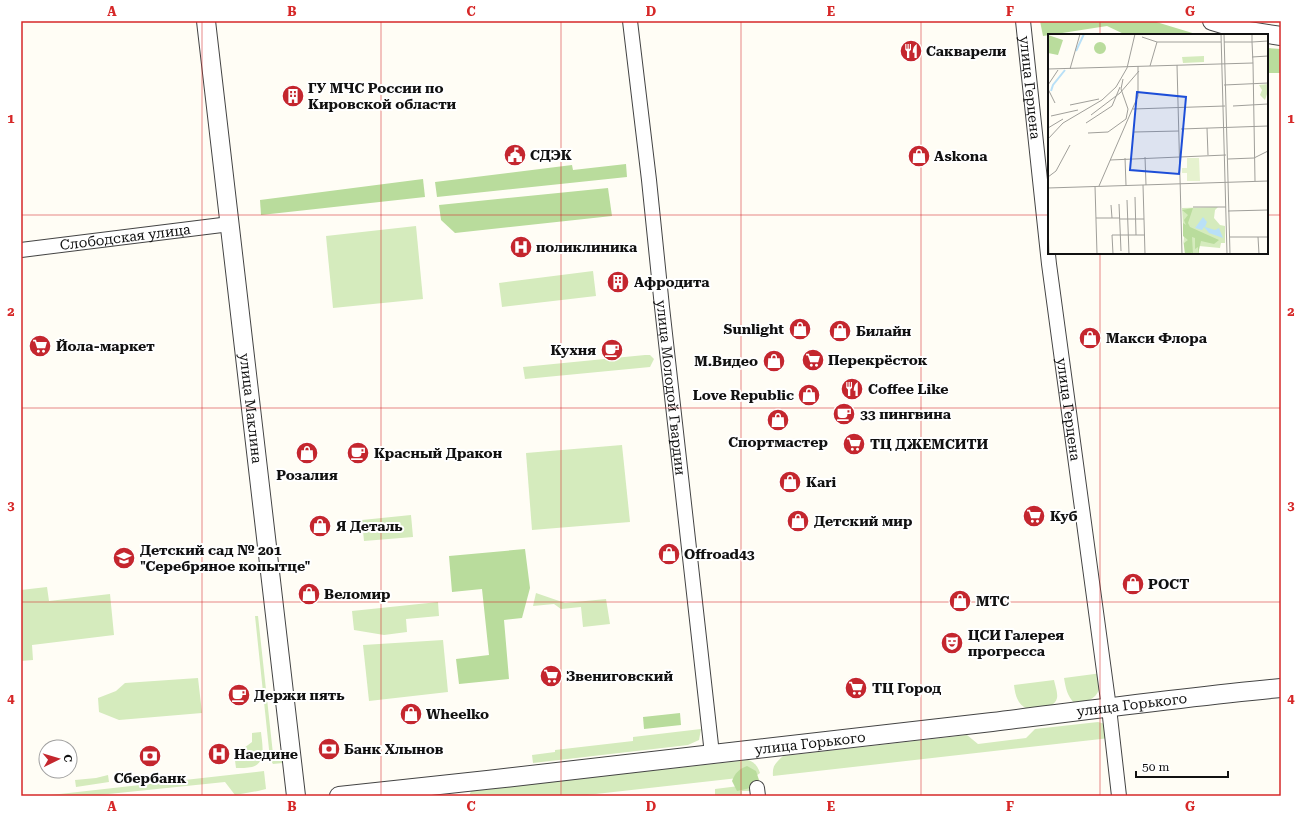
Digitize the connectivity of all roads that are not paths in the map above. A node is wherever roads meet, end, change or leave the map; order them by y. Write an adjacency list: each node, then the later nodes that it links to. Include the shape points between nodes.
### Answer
1 (206, 21): 6 (street, улица Маклина)
2 (630, 21): 10 (street, улица Молодой Гвардии)
3 (1023, 21): 9 (street, улица Герцена, via 1049,264)
4 (1212, 21): 5 (street, via 1242,30)
5 (1281, 36)
6 (230, 224): 7 (street, Слободская улица); 11 (street, улица Маклина)
7 (21, 250)
8 (1281, 688): 9 (street, улица Горького, via 1212,694)
9 (1109, 708): 10 (street, улица Горького); 13 (street, улица Герцена)
10 (712, 754): 12 (street, улица Горького)
11 (296, 796)
12 (339, 796)
13 (1119, 796)

